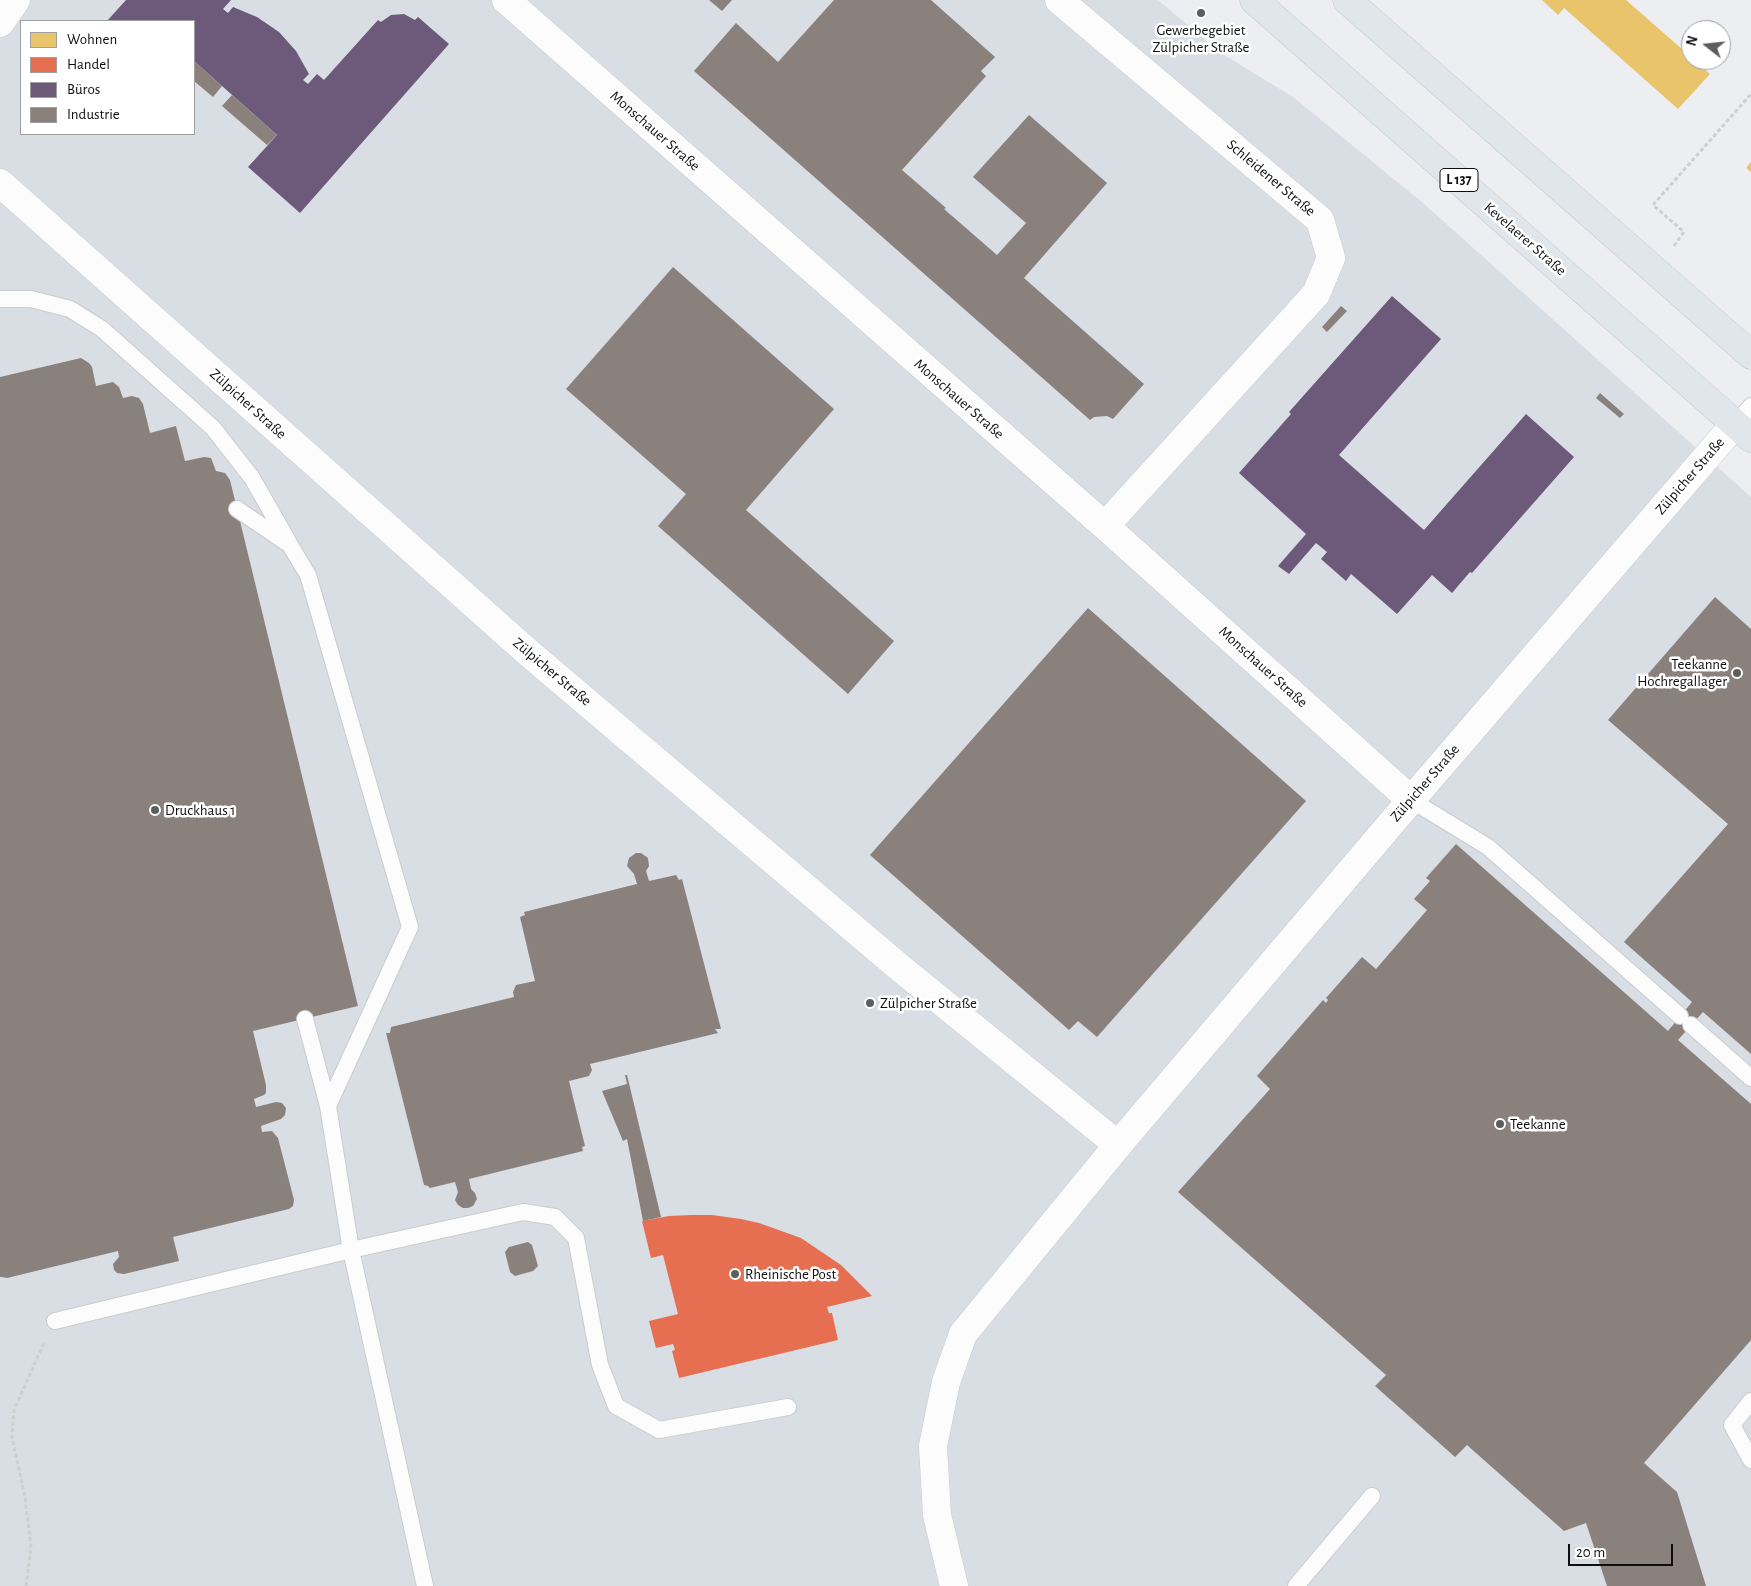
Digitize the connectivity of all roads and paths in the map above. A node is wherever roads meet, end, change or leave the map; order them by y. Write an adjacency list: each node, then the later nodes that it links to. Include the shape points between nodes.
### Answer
1 (16, 0): 6 (street)
2 (506, 0): 14 (street, Monschauer Straße)
3 (1059, 0): 14 (street, Schleidener Straße, via 1320,220 1331,258 1316,294)
4 (1254, 0): 12 (main road, Kevelaerer Straße / L 137)
5 (1346, 0): 9 (main road)
6 (0, 23)
7 (1751, 94): 9 (path, via 1653,205 1684,232)
8 (0, 183): 20 (street, Zülpicher Straße, via 531,655 899,967)
9 (1654, 270): 11 (main road)
10 (0, 299): 15 (lane, via 31,299 70,309 102,329 213,428 252,478)
11 (1751, 355)
12 (1746, 423): 16 (street, Zülpicher Straße)
13 (238, 509): 15 (lane)
14 (1105, 526): 16 (street, Monschauer Straße)
15 (290, 545): 19 (lane, via 308,575 410,927)
16 (1411, 800): 18 (lane, via 1488,847); 20 (street, Zülpicher Straße)
17 (305, 1019): 19 (lane)
18 (1751, 1078)
19 (328, 1106): 21 (lane)
20 (1118, 1144): 29 (street, Zülpicher Straße, via 963,1334 946,1382 934,1446 937,1515)
21 (351, 1250): 22 (lane); 24 (lane, via 523,1212 555,1217 576,1238 600,1365 616,1406 659,1430); 28 (lane)
22 (54, 1321): 27 (path, via 14,1410 12,1437 25,1497 31,1547)
23 (1751, 1401): 25 (lane, via 1732,1425)
24 (788, 1407)
25 (1751, 1460)
26 (1372, 1496): 30 (lane)
27 (26, 1586)
28 (425, 1586)
29 (954, 1586)
30 (1296, 1586)

